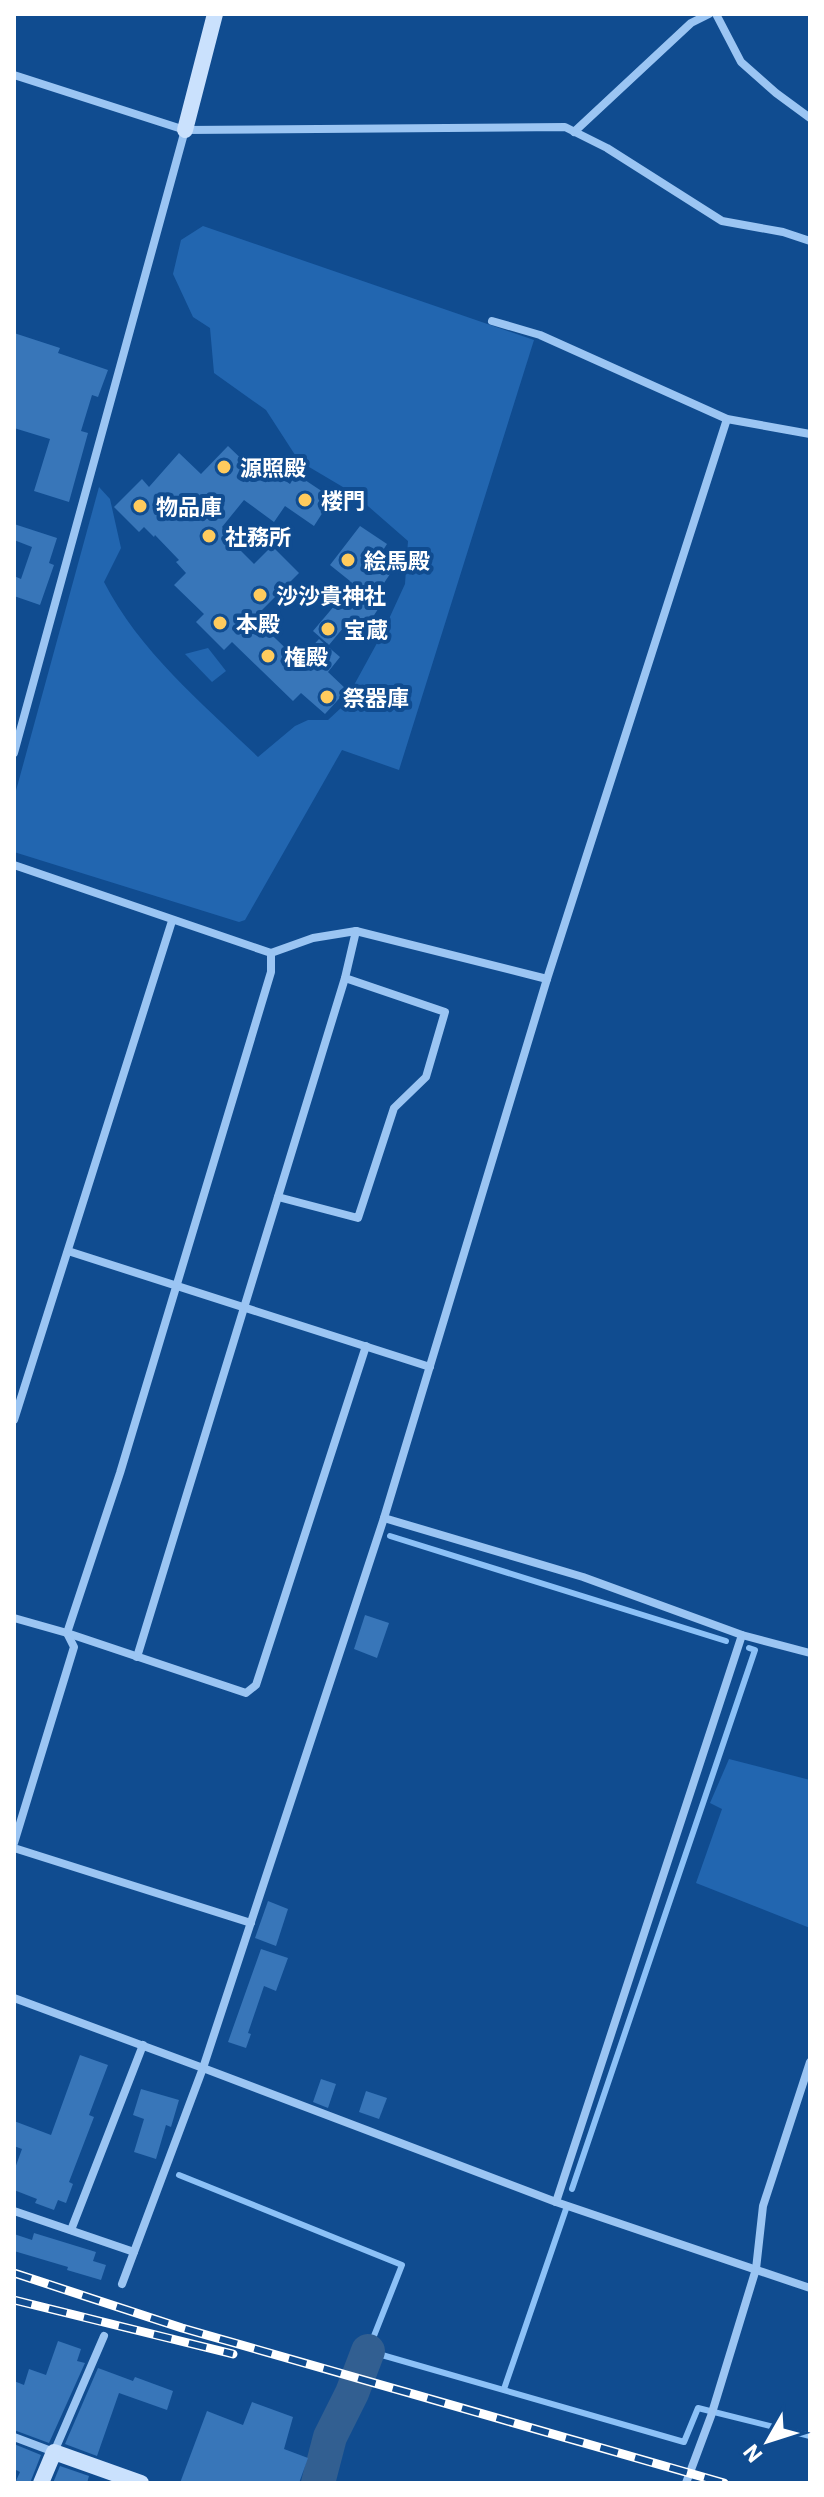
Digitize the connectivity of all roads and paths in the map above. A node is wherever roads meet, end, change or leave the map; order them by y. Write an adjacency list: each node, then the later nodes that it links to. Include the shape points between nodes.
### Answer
1 (215, 14): 6 (main road)
2 (709, 14): 7 (street, via 691,23)
3 (716, 14): 5 (street, via 741,62)
4 (14, 75): 6 (street)
5 (810, 118)
6 (185, 130): 7 (street, via 565,127); 12 (street)
7 (574, 132): 8 (street, via 722,221)
8 (810, 241)
9 (492, 321): 10 (street, via 540,335)
10 (727, 419): 11 (street); 18 (street)
11 (810, 434)
12 (14, 753)
13 (14, 865): 14 (street)
14 (172, 921): 16 (street); 20 (street)
15 (356, 931): 16 (street); 17 (street); 18 (street)
16 (271, 953): 21 (street, via 271,972)
17 (345, 978): 19 (street); 19 (street, via 445,1012 426,1077 394,1108 358,1218)
18 (547, 979): 24 (street)
19 (278, 1197): 22 (street)
20 (68, 1251): 21 (street); 25 (street)
21 (176, 1285): 22 (street); 28 (street)
22 (244, 1307): 23 (street); 31 (street)
23 (366, 1346): 24 (street); 31 (street, via 256,1685 246,1693)
24 (430, 1367): 26 (street)
25 (14, 1420)
26 (384, 1518): 29 (street, via 583,1577); 33 (street)
27 (14, 1618): 28 (street)
28 (67, 1633): 31 (street); 32 (street, via 74,1647)
29 (742, 1635): 30 (street); 38 (street)
30 (810, 1653)
31 (137, 1657)
32 (14, 1845): 33 (street)
33 (251, 1923): 37 (street)
34 (14, 1998): 35 (street)
35 (143, 2045): 37 (street); 40 (street)
36 (810, 2062): 42 (street, via 763,2206)
37 (203, 2068): 38 (street); 41 (street)
38 (556, 2202): 42 (street)
39 (14, 2211): 40 (street)
40 (71, 2230): 41 (street)
41 (134, 2252): 43 (street)
42 (756, 2269): 44 (street); 50 (street)
43 (122, 2284)
44 (810, 2288)
45 (104, 2336): 47 (street)
46 (14, 2437): 47 (street)
47 (54, 2452): 48 (main road); 49 (main road)
48 (41, 2483)
49 (141, 2483)
50 (686, 2483)

